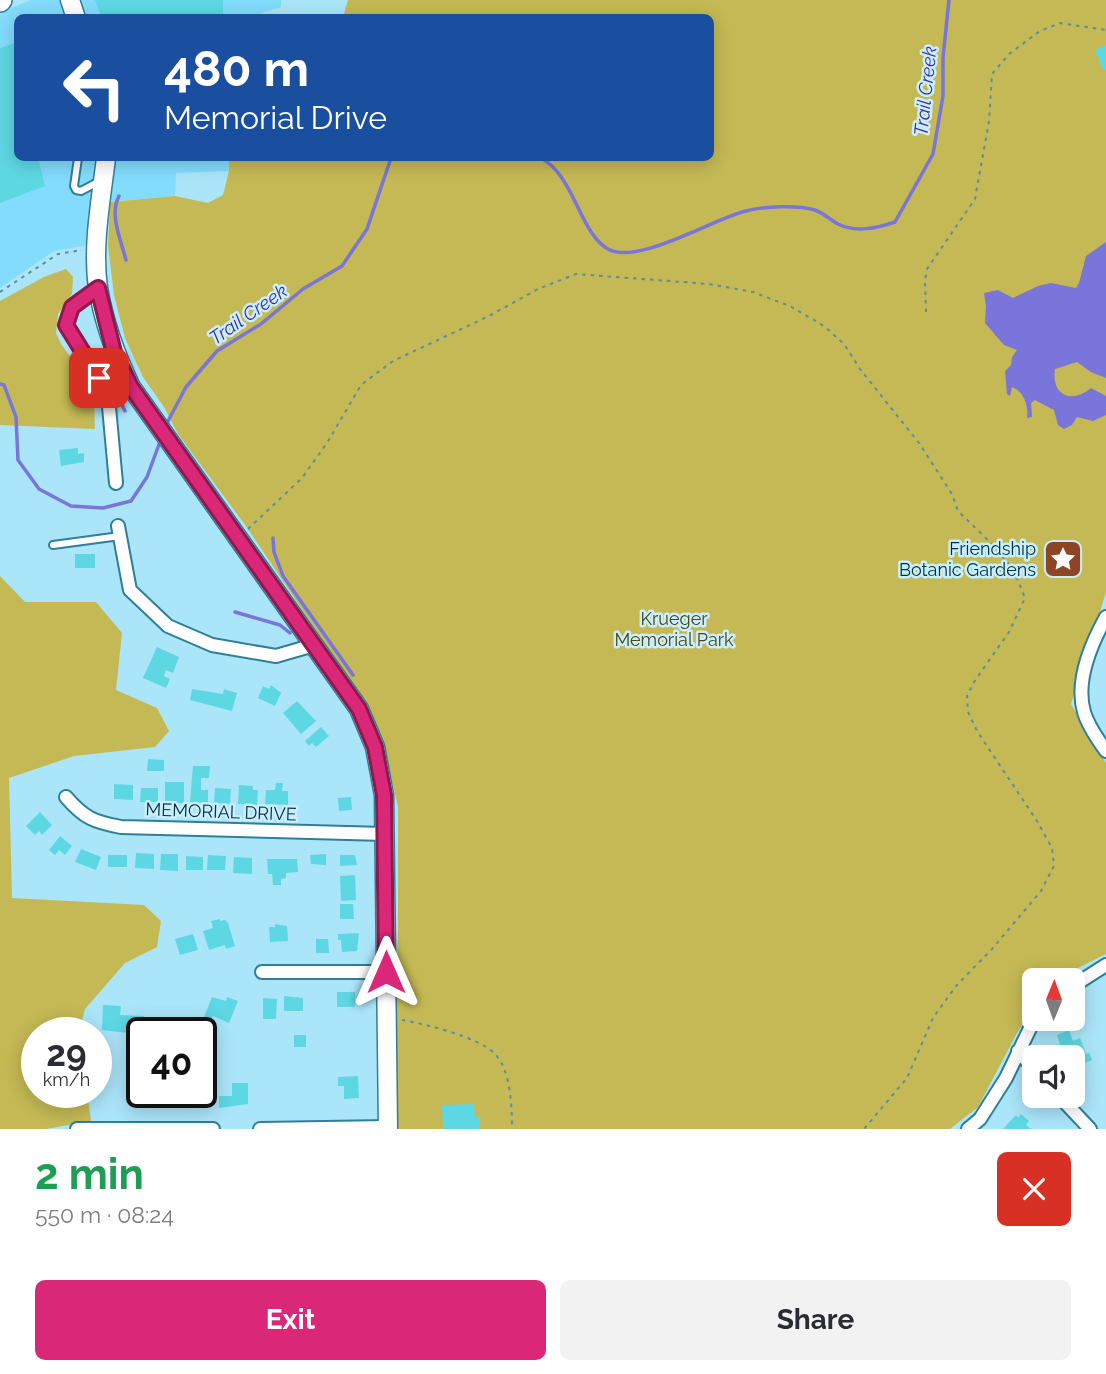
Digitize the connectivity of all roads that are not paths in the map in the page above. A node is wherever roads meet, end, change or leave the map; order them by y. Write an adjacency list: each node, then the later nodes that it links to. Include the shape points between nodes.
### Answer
1 (78, 161): 3 (lane, via 76,190)
2 (106, 161): 3 (street)
3 (103, 180): 4 (street)
4 (98, 288): 5 (street, via 72,307 66,325 108,396); 9 (street, via 114,352 131,387)
5 (116, 483)
6 (119, 531): 7 (lane); 9 (street, via 130,590 168,626 212,645 276,656)
7 (53, 545)
8 (1106, 617): 10 (street, via 1084,670 1082,699 1084,714)
9 (314, 645): 12 (street, via 359,709 375,747)
10 (1106, 751)
11 (66, 797): 12 (street, MEMORIAL DRIVE, via 82,814 121,827)
12 (385, 834): 15 (street)
13 (1106, 965): 16 (street)
14 (262, 972): 15 (street)
15 (386, 972): 21 (street)
16 (1085, 978)
17 (1028, 1031): 18 (street)
18 (1018, 1051): 19 (street); 25 (street, via 980,1119)
19 (1022, 1056)
20 (1070, 1108): 26 (street)
21 (388, 1128): 24 (street)
22 (77, 1129): 23 (street)
23 (213, 1129)
24 (260, 1129)
25 (968, 1129)
26 (1090, 1129)

